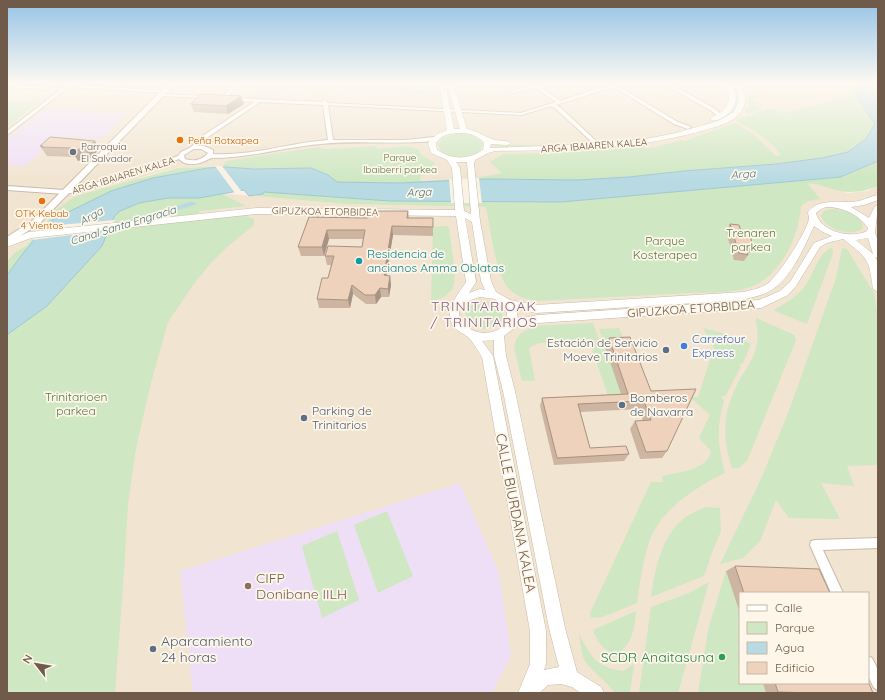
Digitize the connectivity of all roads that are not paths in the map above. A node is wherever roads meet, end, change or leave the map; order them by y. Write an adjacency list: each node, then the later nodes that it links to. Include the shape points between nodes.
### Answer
1 (29, 116): 15 (street)
2 (140, 116): 30 (main road)
3 (238, 116): 12 (street)
4 (327, 116): 18 (street)
5 (449, 116): 13 (street)
6 (459, 116): 14 (street)
7 (566, 116): 19 (street)
8 (664, 116): 11 (street)
9 (721, 116): 11 (street, ARGA IBAIAREN KALEA)
10 (733, 116): 24 (street, ARGA IBAIAREN KALEA, via 720,123 680,135 639,143)
11 (688, 127): 19 (street, ARGA IBAIAREN KALEA, via 646,137)
12 (218, 130): 21 (street, via 203,138); 22 (street)
13 (451, 131): 14 (street, ARGA IBAIAREN KALEA); 16 (street)
14 (464, 131): 17 (street, ARGA IBAIAREN KALEA)
15 (7, 133)
16 (434, 139): 20 (street); 23 (street)
17 (486, 139): 19 (street, ARGA IBAIAREN KALEA, via 510,144); 24 (street)
18 (331, 141): 20 (street); 25 (street, via 231,156)
19 (593, 141)
20 (413, 142): 23 (street)
21 (193, 148): 22 (street); 26 (street, via 183,153)
22 (206, 148): 25 (street, via 211,151)
23 (432, 148): 28 (street)
24 (486, 151): 27 (street)
25 (210, 156): 26 (street, via 193,162)
26 (181, 158): 30 (street, ARGA IBAIAREN KALEA)
27 (472, 158): 28 (street); 38 (street, via 470,164)
28 (450, 159): 35 (street, via 456,172)
29 (7, 188): 30 (street, ARGA IBAIAREN KALEA)
30 (64, 192): 33 (main road)
31 (878, 197): 32 (street, via 861,203)
32 (837, 205): 36 (street, GIPUZKOA ETORBIDEA, via 818,206 812,212); 39 (street, via 864,216)
33 (49, 208): 37 (main road); 41 (main road)
34 (878, 208): 39 (street, via 875,211)
35 (459, 210): 38 (street, GIPUZKOA ETORBIDEA); 40 (street, GIPUZKOA ETORBIDEA, via 278,210); 50 (street, via 471,282)
36 (813, 218): 43 (street, via 827,230); 51 (street, GIPUZKOA ETORBIDEA, via 779,278 768,287 743,296 536,309)
37 (38, 220): 40 (street); 42 (main road)
38 (476, 221): 49 (street, via 486,281)
39 (872, 230): 43 (street, via 864,237); 47 (street)
40 (48, 231): 42 (street, GIPUZKOA ETORBIDEA)
41 (7, 233): 42 (street)
42 (26, 234): 44 (main road); 45 (street); 46 (street)
43 (844, 236): 48 (street, via 873,259); 52 (street, GIPUZKOA ETORBIDEA, via 817,245 793,284 784,293 761,304 538,319)
44 (7, 241)
45 (7, 244)
46 (7, 252)
47 (878, 255)
48 (878, 289)
49 (492, 294): 50 (street, via 469,295); 51 (street)
50 (460, 300): 54 (street, via 453,315 459,327)
51 (508, 303): 52 (street, via 514,317)
52 (512, 324): 53 (street)
53 (499, 334): 54 (street, via 491,337); 58 (street, CALLE BIURDANA KALEA, via 500,356 557,628)
54 (473, 335): 60 (street, CALLE BIURDANA KALEA, via 487,356 538,631 538,664)
55 (878, 543): 56 (street, via 815,545)
56 (837, 592)
57 (869, 664): 59 (street)
58 (570, 677): 60 (street, via 556,675 544,679); 61 (street)
59 (878, 684)
60 (528, 693)
61 (595, 693)

